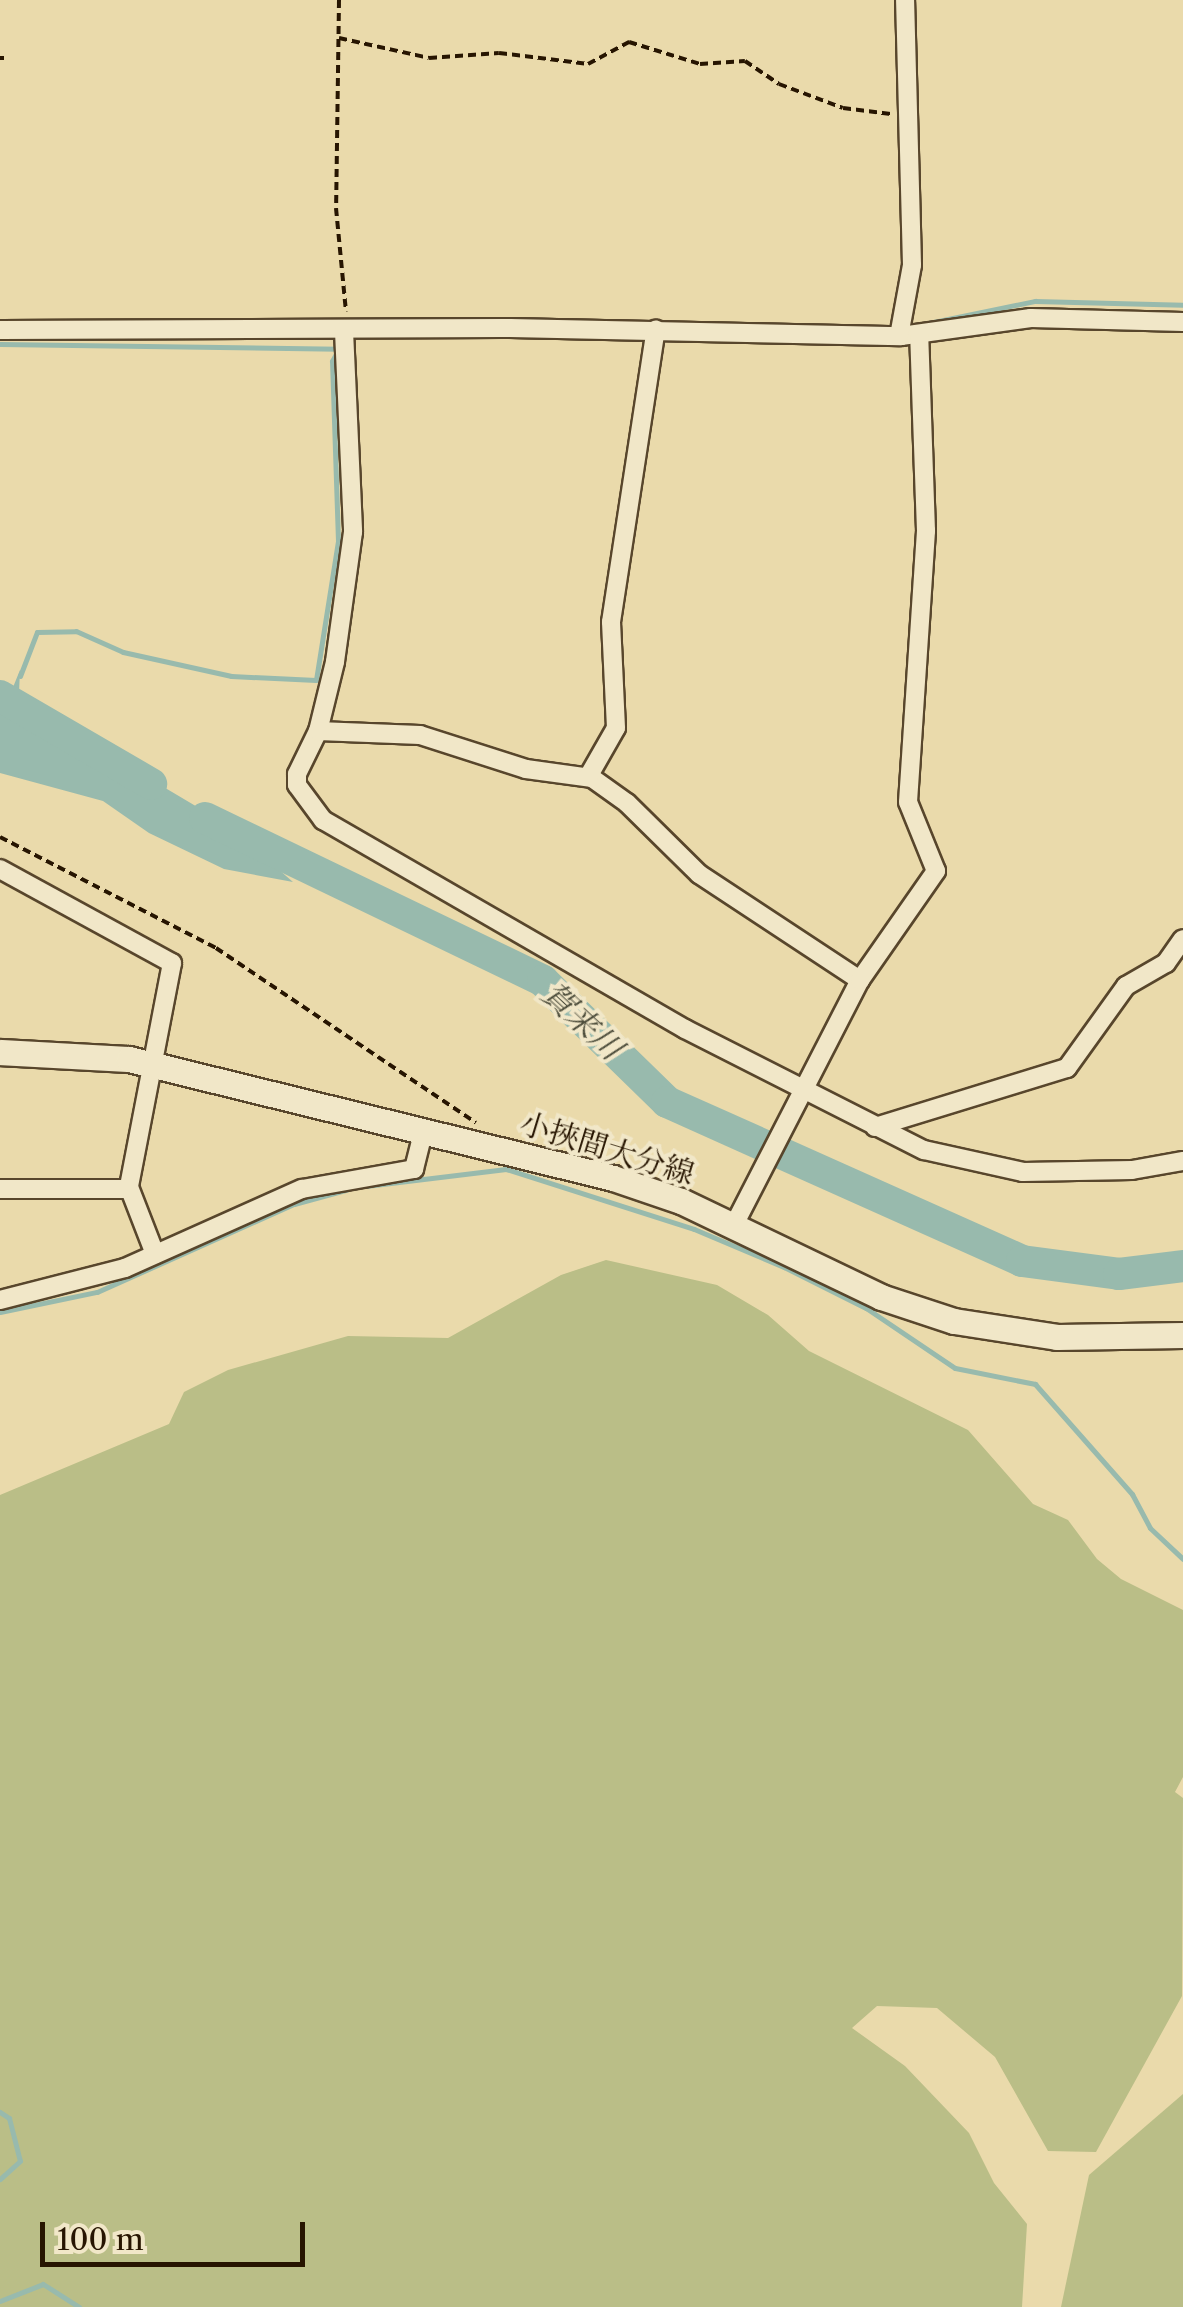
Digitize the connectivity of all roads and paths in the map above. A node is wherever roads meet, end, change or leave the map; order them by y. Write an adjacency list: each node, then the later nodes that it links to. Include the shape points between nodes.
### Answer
1 (340, 0): 3 (path)
2 (905, 0): 4 (street)
3 (339, 38): 4 (path, via 429,58 499,53 588,64 629,42 700,64 745,62 779,84 843,108); 8 (path, via 336,208)
4 (911, 114): 10 (street, via 912,265)
5 (1183, 322): 9 (street, via 1031,318)
6 (0, 330): 8 (street)
7 (656, 330): 8 (street); 10 (street); 12 (street, via 610,622 616,728)
8 (344, 331): 11 (street, via 353,532)
9 (919, 334): 10 (street); 16 (street, via 926,512 908,802 936,871)
10 (898, 336)
11 (318, 731): 12 (street, via 420,735 526,768); 19 (street, via 297,785 331,826)
12 (588, 777): 16 (street, via 628,803 699,874)
13 (0, 837): 21 (path, via 216,948)
14 (0, 868): 18 (street, via 171,960)
15 (1183, 940): 20 (street, via 1166,963 1126,986 1067,1068)
16 (860, 980): 19 (street)
17 (0, 1052): 18 (main road, 小挾間大分線, via 84,1052)
18 (154, 1064): 22 (main road, 小挾間大分線); 25 (street)
19 (800, 1090): 20 (street); 26 (street)
20 (875, 1127): 23 (street, via 953,1160 1000,1170 1118,1170)
21 (488, 1132)
22 (423, 1133): 26 (main road, 小挾間大分線, via 613,1178); 27 (street, via 414,1169 302,1189)
23 (1183, 1161)
24 (0, 1189): 25 (street)
25 (129, 1189): 27 (street)
26 (738, 1217): 29 (main road, 小挾間大分線, via 880,1297 954,1320 1045,1336)
27 (155, 1254): 28 (street, via 103,1275)
28 (0, 1300)
29 (1183, 1335)

